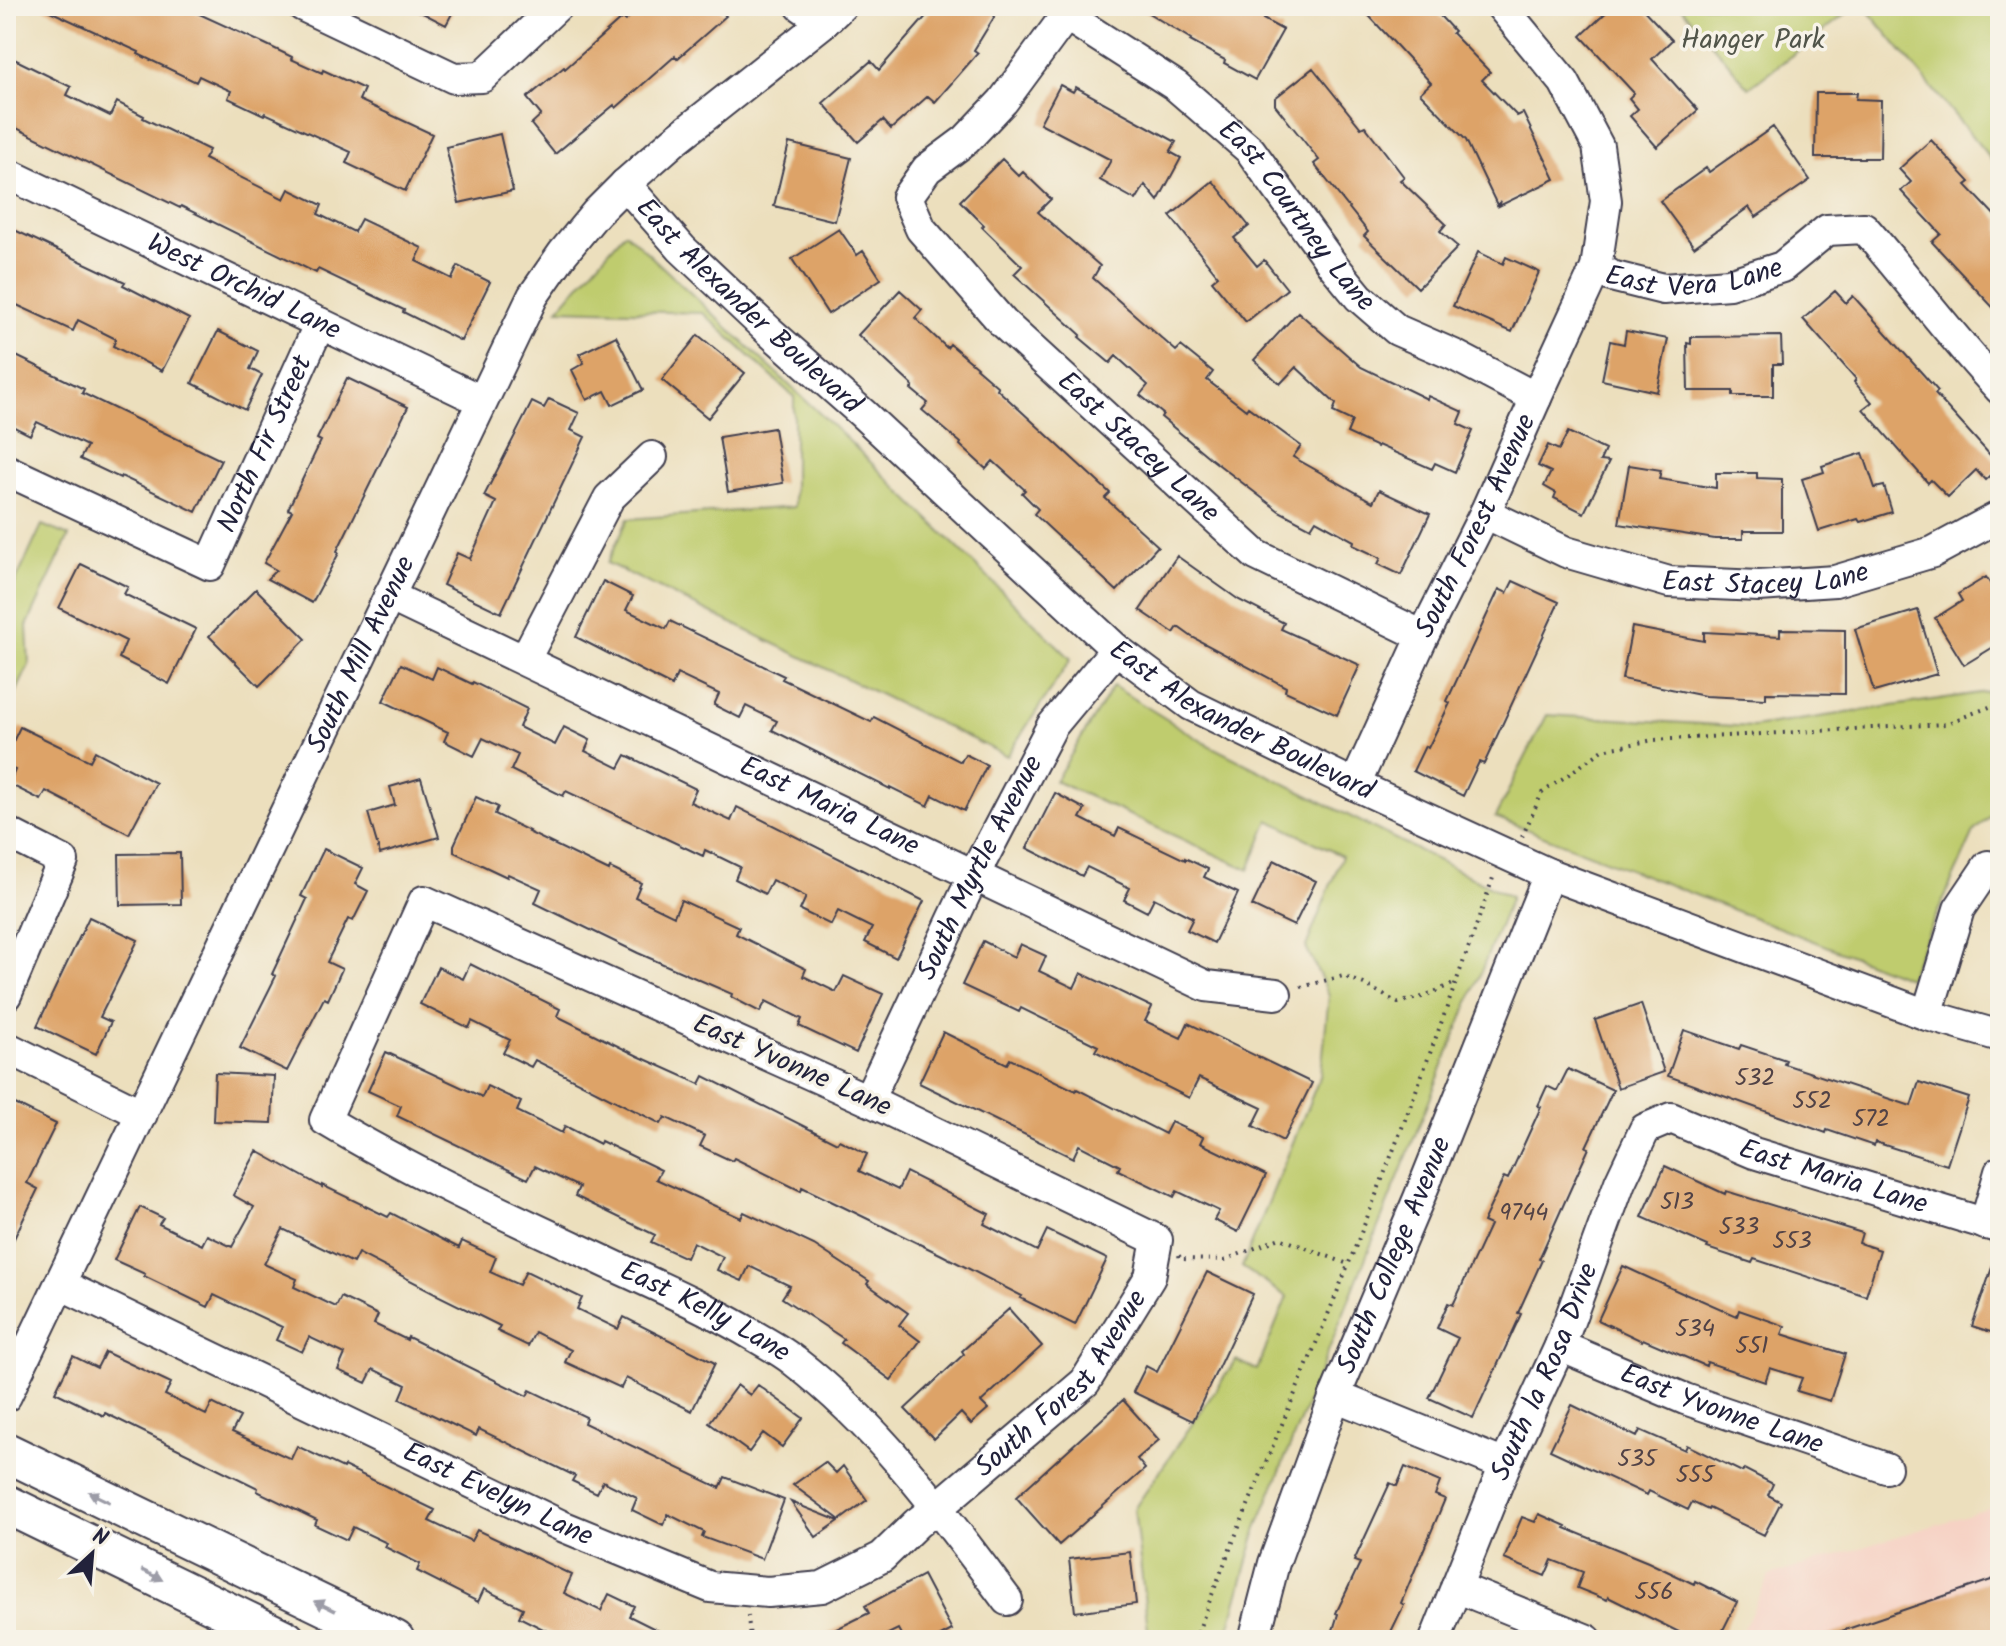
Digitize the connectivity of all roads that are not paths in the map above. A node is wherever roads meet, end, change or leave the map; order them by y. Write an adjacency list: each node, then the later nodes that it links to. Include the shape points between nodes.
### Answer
1 (303, 6): 2 (street, via 454,78 482,77)
2 (557, 6)
3 (1501, 6): 8 (street, East Vera Lane, via 1564,82 1598,146 1606,201)
4 (822, 11): 7 (street, South Mill Avenue)
5 (1070, 11): 11 (street, East Courtney Lane, via 1176,86 1250,150 1350,286 1397,330); 18 (street, East Stacey Lane, via 1003,101 966,140 927,169 907,197 921,229 1003,323 1256,555)
6 (6, 173): 9 (street, West Orchid Lane)
7 (625, 184): 12 (street, South Mill Avenue, via 563,253 533,296); 19 (street, East Alexander Boulevard, via 682,249)
8 (1596, 268): 10 (street, East Vera Lane, via 1663,289 1729,284 1782,267 1827,230 1864,228); 11 (street, South Forest Avenue)
9 (320, 323): 12 (street, West Orchid Lane); 14 (street, North Fir Street, via 210,565)
10 (2000, 389)
11 (1536, 398): 15 (street, South Forest Avenue)
12 (482, 401): 17 (street, South Mill Avenue)
13 (652, 457): 20 (street, via 609,498)
14 (6, 470)
15 (1485, 513): 16 (street, East Stacey Lane, via 1566,552 1669,582 1759,586 1835,581 1933,552); 18 (street, South Forest Avenue)
16 (2000, 516)
17 (389, 596): 20 (street, East Maria Lane); 32 (street, South Mill Avenue)
18 (1423, 636): 21 (street, South Forest Avenue)
19 (1116, 649): 21 (street, East Alexander Boulevard, via 1191,705); 25 (street, South Myrtle Avenue, via 1052,726)
20 (525, 659): 25 (street, East Maria Lane)
21 (1355, 785): 24 (street, East Alexander Boulevard)
22 (6, 832): 27 (street, via 63,861)
23 (1994, 868): 28 (street, via 1959,909)
24 (1549, 874): 28 (street, East Alexander Boulevard); 41 (street, South College Avenue)
25 (974, 875): 26 (street, East Maria Lane, via 1206,986); 31 (street, South Myrtle Avenue)
26 (1276, 994)
27 (6, 995)
28 (1927, 1015): 29 (street, East Alexander Boulevard)
29 (2000, 1036)
30 (6, 1047): 32 (street)
31 (868, 1100): 34 (street, East Yvonne Lane, via 424,901); 37 (street, East Yvonne Lane)
32 (142, 1114): 38 (street, South Mill Avenue)
33 (1671, 1118): 36 (street, East Maria Lane, via 1754,1153); 39 (street, South la Rosa Drive, via 1645,1129)
34 (325, 1120): 46 (street, East Kelly Lane, via 374,1149 724,1317 792,1359 855,1412)
35 (2000, 1172): 36 (street)
36 (1993, 1226)
37 (1157, 1240): 46 (street, South Forest Avenue, via 1150,1277 1085,1382)
38 (60, 1284): 40 (street, South Mill Avenue); 46 (street, East Evelyn Lane, via 562,1526 710,1587 768,1592 822,1587 882,1557)
39 (1560, 1346): 43 (street, South la Rosa Drive); 44 (street, East Yvonne Lane, via 1685,1399)
40 (6, 1396)
41 (1335, 1396): 43 (street); 51 (street, South College Avenue, via 1274,1563)
42 (6, 1452): 50 (main road, one-way to 42)
43 (1505, 1465): 47 (street, South la Rosa Drive)
44 (1886, 1468)
45 (6, 1504): 49 (main road, one-way to 49)
46 (938, 1507): 48 (street, East Kelly Lane)
47 (1456, 1587): 52 (street, South la Rosa Drive); 53 (street)
48 (1007, 1600)
49 (286, 1640)
50 (395, 1640)
51 (1254, 1640)
52 (1435, 1640)
53 (1587, 1640)

